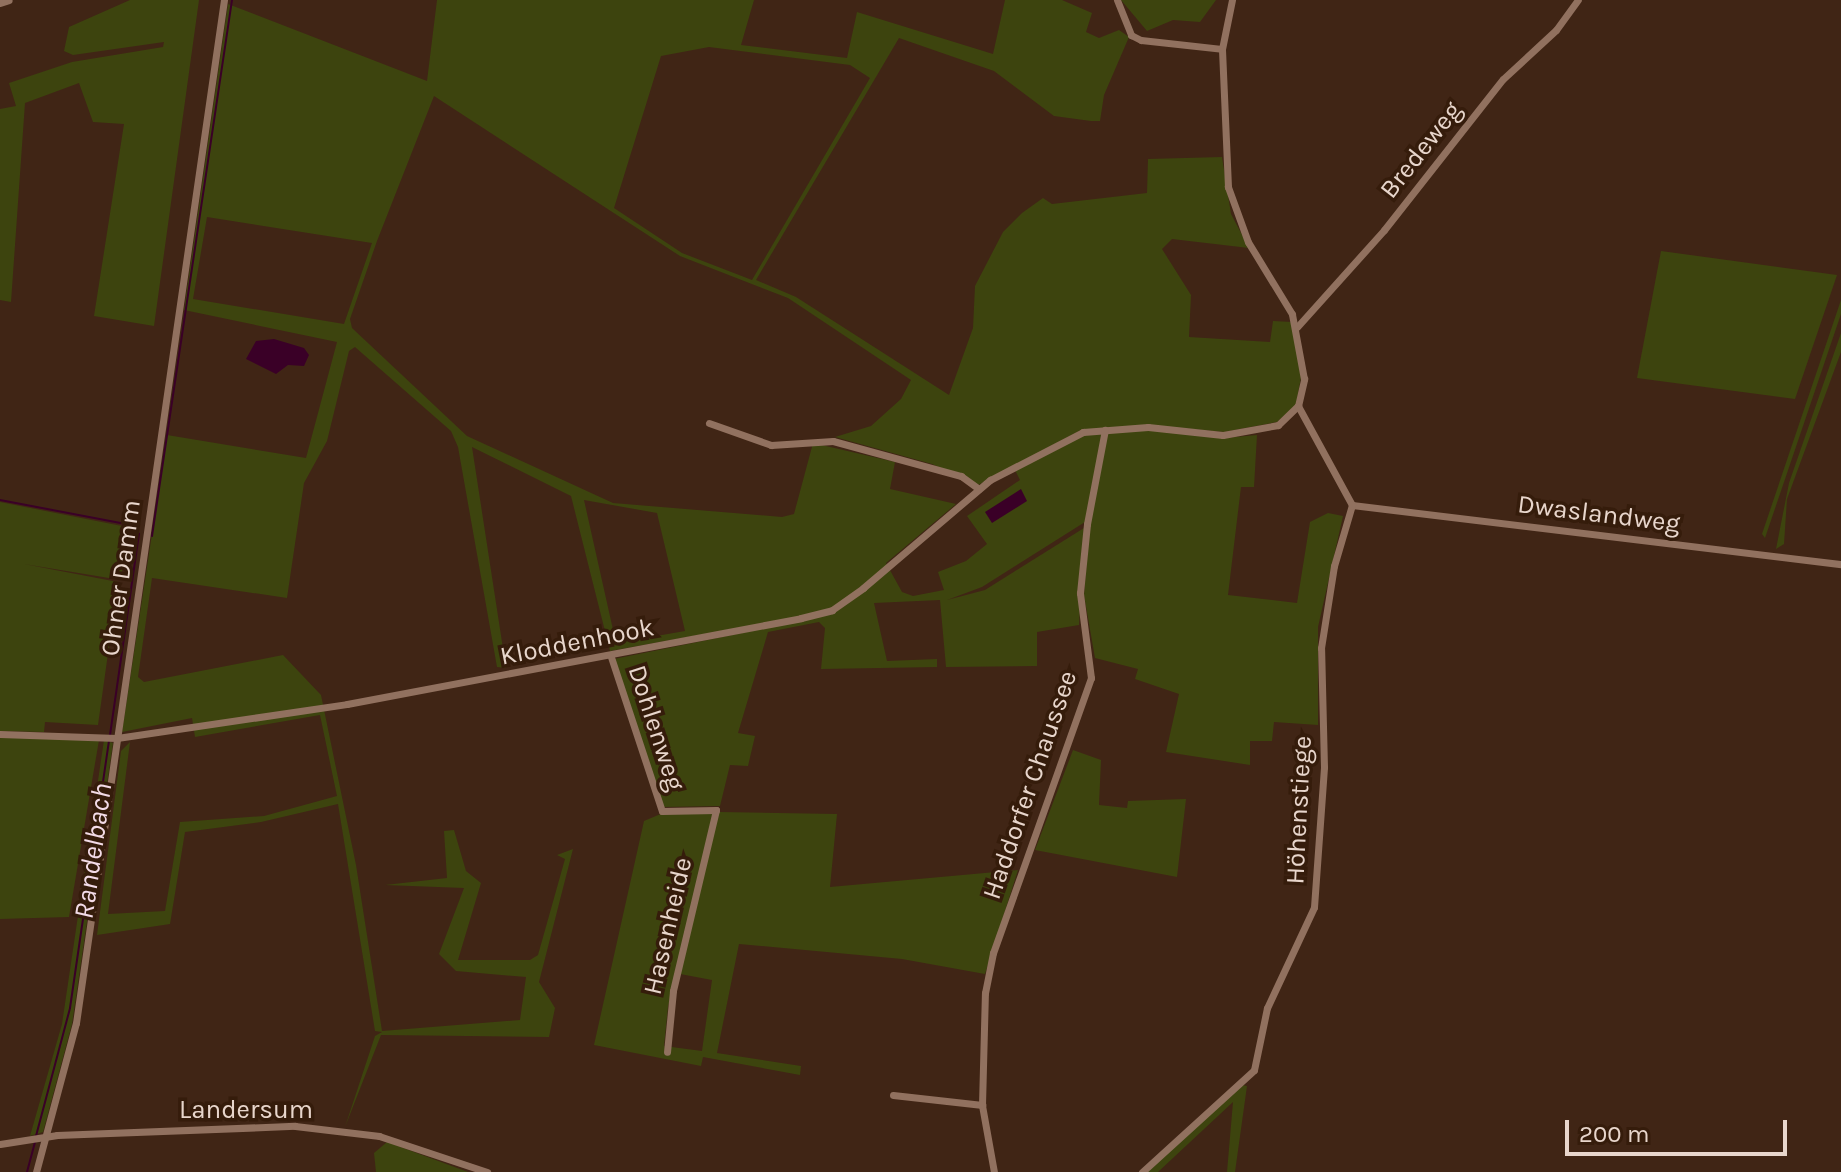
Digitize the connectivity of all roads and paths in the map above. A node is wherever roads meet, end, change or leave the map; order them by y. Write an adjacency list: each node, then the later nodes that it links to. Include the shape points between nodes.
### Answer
1 (9, 0): 6 (street)
2 (224, 0): 17 (street, Ohner Damm)
3 (1117, 0): 7 (street, via 1131,35 1141,40)
4 (1232, 0): 7 (street)
5 (1578, 0): 8 (street, Bredeweg, via 1556,30 1503,79 1384,230)
6 (0, 3)
7 (1222, 49): 8 (street, via 1228,187 1235,213)
8 (1297, 327): 9 (street, via 1304,379)
9 (1298, 406): 11 (street, Kloddenhook, via 1278,425 1252,433); 13 (street)
10 (709, 423): 12 (street, via 771,445 833,441 961,476)
11 (1105, 430): 12 (street, Kloddenhook, via 1083,432 1045,449); 21 (street, Haddorfer Chaussee, via 1080,593 1091,678 993,953 985,993)
12 (979, 489): 15 (street, Kloddenhook, via 832,610)
13 (1352, 505): 14 (street, Dwaslandweg); 27 (street, Höhenstiege, via 1334,566 1321,648 1324,767 1314,907 1267,1008 1254,1070)
14 (1841, 564)
15 (611, 657): 17 (street, Kloddenhook); 18 (street, Dohlenweg, via 662,811)
16 (0, 734): 17 (street, Kloddenhook)
17 (112, 738): 22 (street, Ohner Damm, via 76,1023)
18 (716, 810): 19 (street, Hasenheide, via 673,991)
19 (667, 1052)
20 (893, 1095): 21 (street)
21 (982, 1105): 26 (street)
22 (39, 1138): 23 (street, Landersum); 24 (street, Ohner Damm); 25 (street, Landersum, via 295,1126 379,1136)
23 (0, 1144)
24 (36, 1172)
25 (487, 1172)
26 (994, 1172)
27 (1142, 1172)

